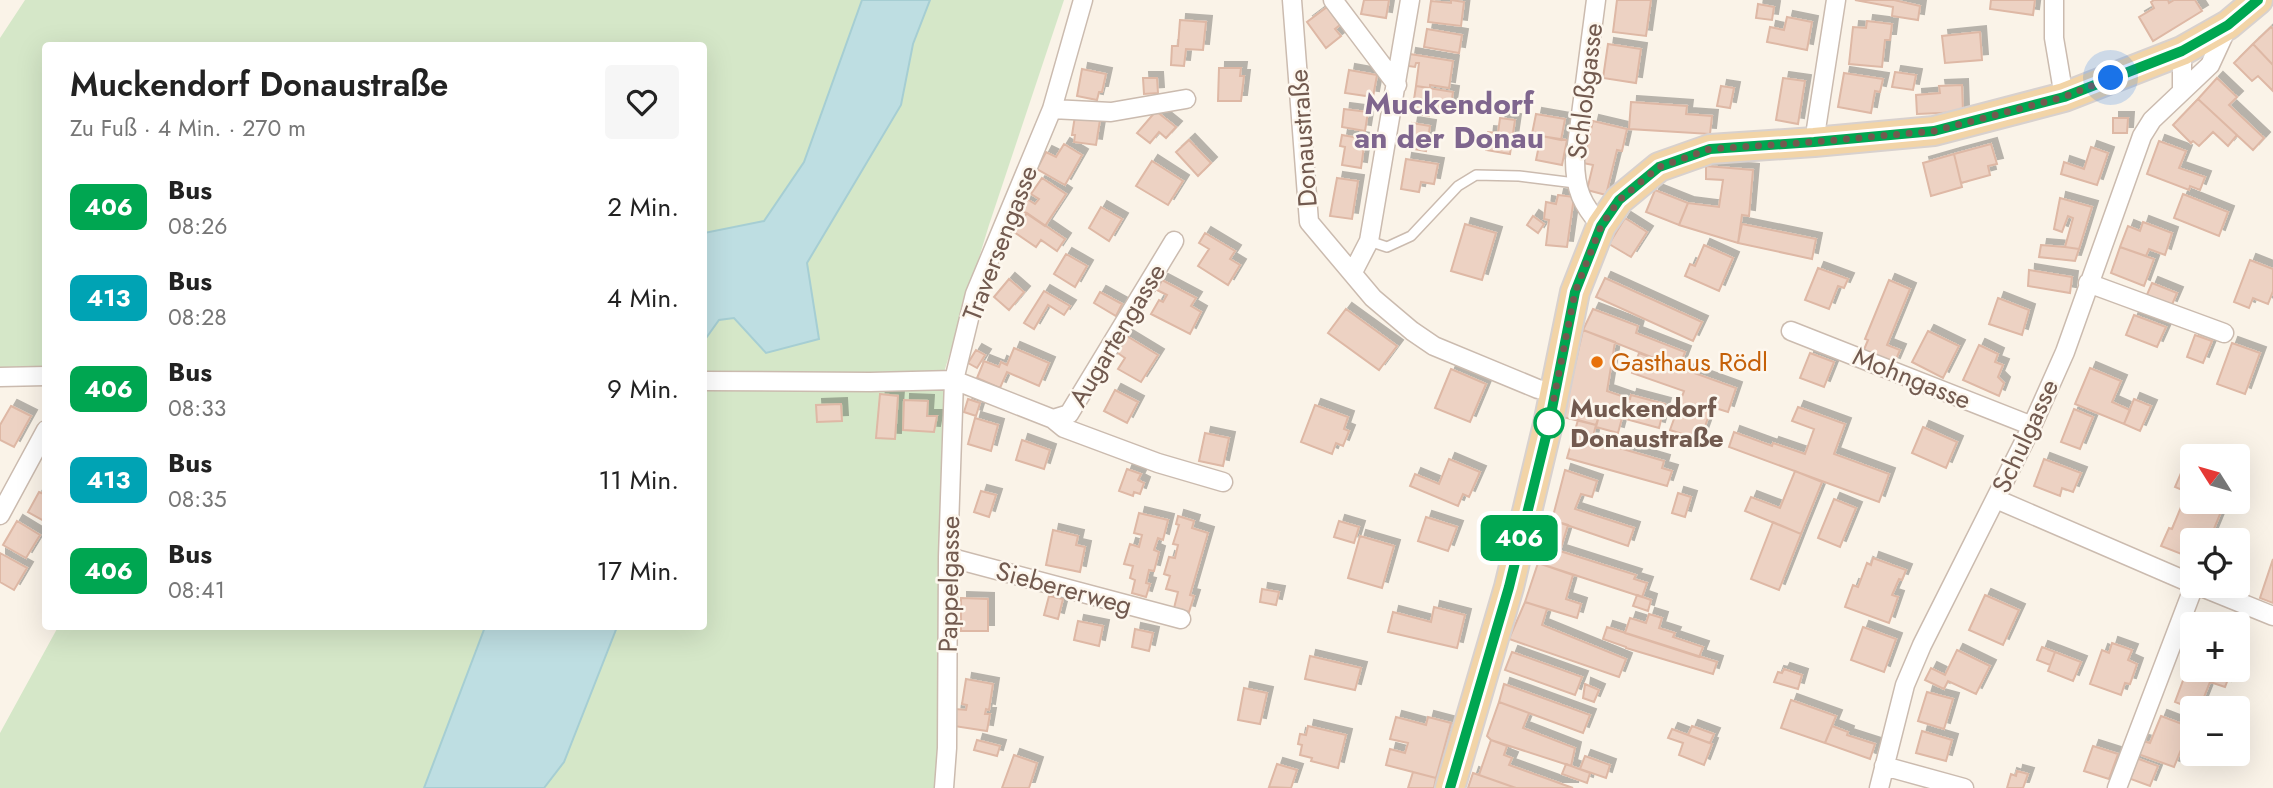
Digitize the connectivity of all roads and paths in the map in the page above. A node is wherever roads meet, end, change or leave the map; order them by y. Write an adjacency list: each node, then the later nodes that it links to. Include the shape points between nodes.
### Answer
1 (1083, 0): 15 (street, Traversengasse)
2 (1292, 0): 21 (street, Donaustraße, via 1309,222)
3 (1333, 0): 11 (street)
4 (1410, 0): 11 (street)
5 (1596, 0): 17 (street, Schloßgasse)
6 (1836, 0): 16 (street)
7 (2054, 0): 13 (street, via 2054,38)
8 (2258, 0): 9 (main road)
9 (2228, 25): 10 (main road); 12 (street, Schulgasse, via 2210,65)
10 (2182, 51): 12 (street); 13 (main road)
11 (1397, 85): 20 (street)
12 (2182, 91): 22 (street, Schulgasse, via 2152,120 2143,136)
13 (2064, 97): 16 (main road, via 1934,131)
14 (1186, 99): 15 (street, via 1111,112)
15 (1052, 108): 27 (street, Traversengasse, via 975,294)
16 (1814, 142): 18 (main road, via 1710,149 1659,167 1619,200)
17 (1575, 183): 18 (street, Schloßgasse); 20 (lane, Schloßgasse, via 1476,174 1458,186 1411,236 1387,247)
18 (1601, 226): 29 (main road, via 1575,292)
19 (1174, 241): 30 (street, Augartengasse, via 1069,414)
20 (1369, 241): 21 (street)
21 (1353, 272): 29 (street, Donaustraße, via 1373,298 1434,346)
22 (2088, 283): 24 (street); 31 (street, Schulgasse, via 2065,352)
23 (1791, 331): 31 (street, Mohngasse)
24 (2224, 333)
25 (42, 376): 26 (street)
26 (0, 377)
27 (954, 380): 28 (street); 30 (street, Augartengasse); 36 (street, Pappelgasse)
28 (707, 381)
29 (1555, 393): 44 (main road, via 1509,587)
30 (1053, 419): 33 (street, Augartengasse, via 1064,428 1111,446)
31 (2032, 426): 34 (street, Schulgasse)
32 (42, 437): 35 (street)
33 (1223, 482)
34 (1996, 499): 37 (street); 42 (street, Schulgasse, via 1913,665)
35 (0, 515)
36 (948, 556): 41 (street, Siebererweg); 43 (street, Pappelgasse)
37 (2180, 579)
38 (2190, 598): 47 (street)
39 (2228, 598): 40 (street)
40 (2273, 616)
41 (1181, 619)
42 (1884, 766): 45 (street, Schulgasse); 46 (street)
43 (944, 788)
44 (1450, 788)
45 (1879, 788)
46 (1964, 788)
47 (2117, 788)

